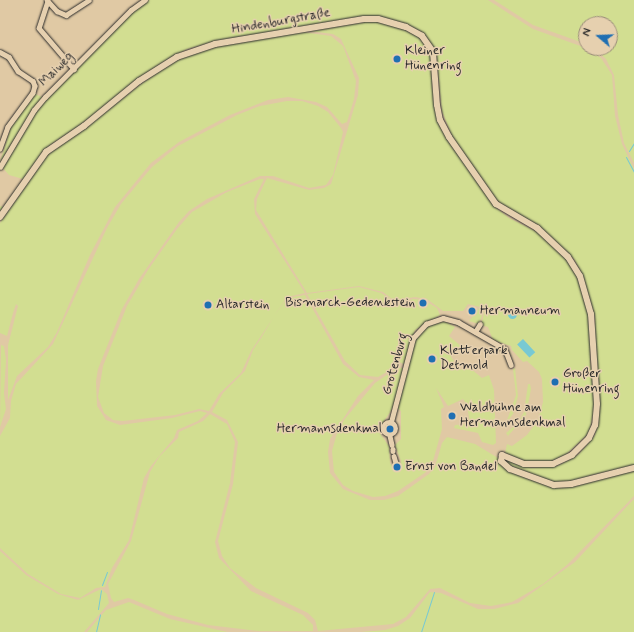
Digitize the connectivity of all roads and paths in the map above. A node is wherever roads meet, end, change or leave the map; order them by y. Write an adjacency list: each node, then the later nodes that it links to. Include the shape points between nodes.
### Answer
1 (48, 0): 2 (street, via 57,11 66,15); 5 (street, via 39,28)
2 (89, 0)
3 (145, 0): 5 (street, Maiweg, via 131,10)
4 (0, 52): 6 (street, via 9,57 18,71 33,81 35,86 33,93 8,127)
5 (74, 69): 7 (street, Maiweg, via 34,110)
6 (0, 149)
7 (0, 167)
8 (0, 217): 16 (main road, Hindenburgstraße, via 46,152 84,126 139,81 182,54 215,44 364,19 378,19 406,27 422,36 432,52 437,105 440,120 449,137 493,202 508,214 537,228 568,257 580,276 591,314 592,357 598,404 590,438 572,455 553,464 528,465 500,456 501,461 508,468 554,485 571,484)
9 (480, 324): 10 (street)
10 (473, 331): 11 (street); 12 (street, Grotenburg, via 505,349); 13 (street, Grotenburg, via 443,316 417,330 412,338)
11 (468, 336)
12 (511, 365)
13 (391, 422): 14 (street, via 396,432); 14 (street, via 386,424 383,432)
14 (390, 436): 15 (street)
15 (394, 453)
16 (634, 468)

